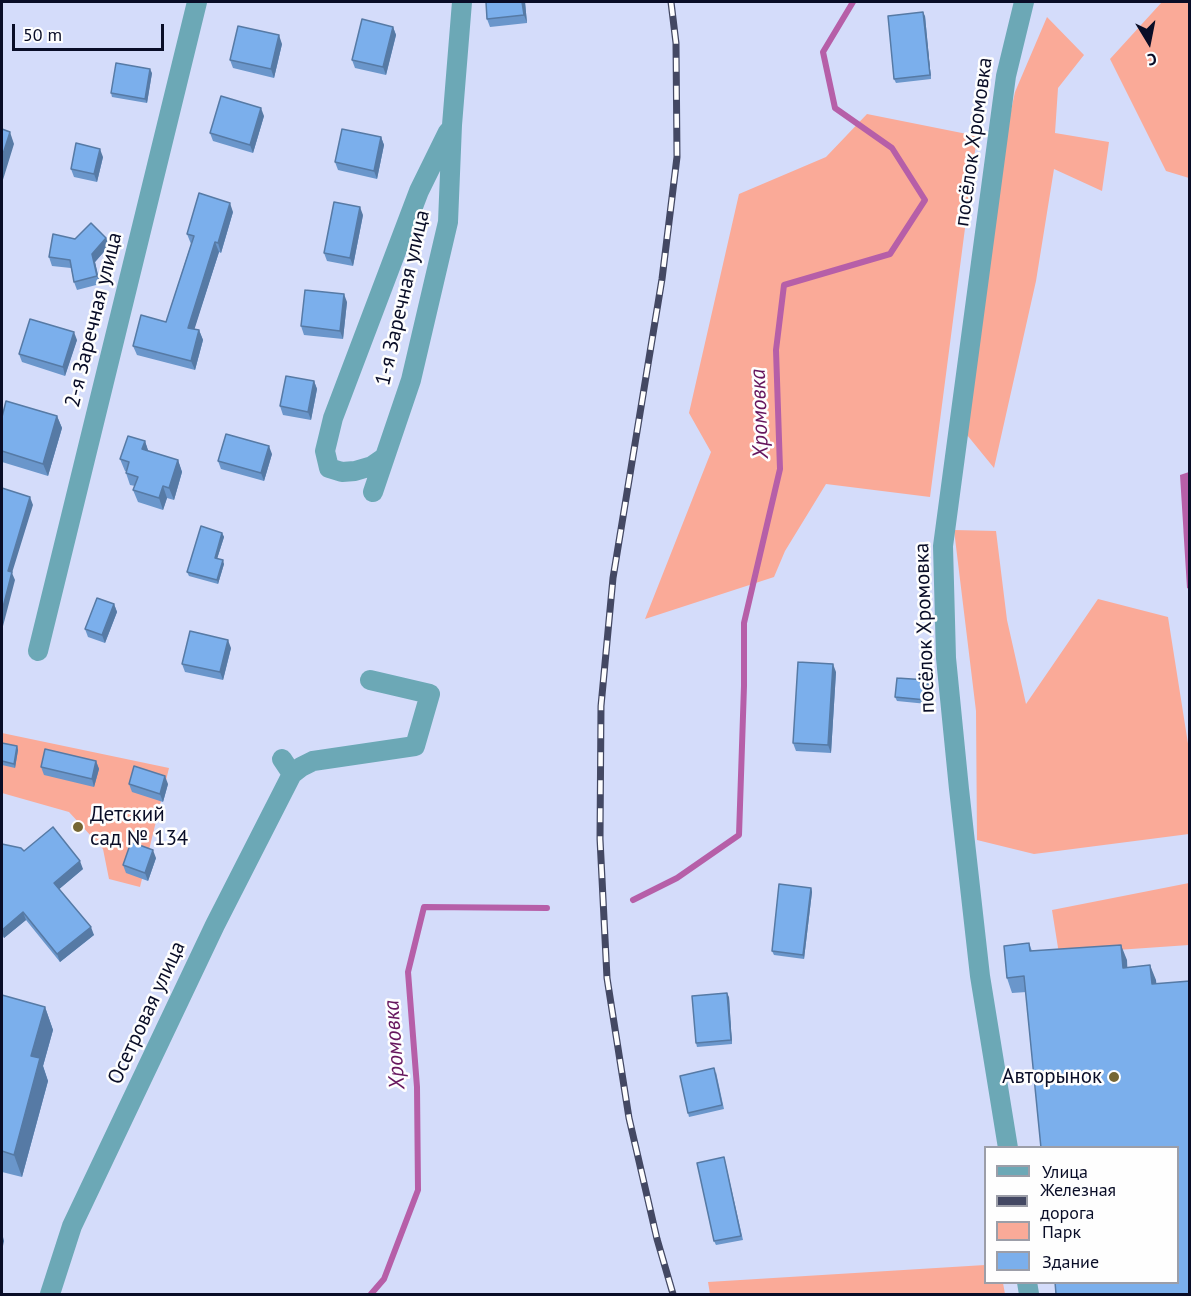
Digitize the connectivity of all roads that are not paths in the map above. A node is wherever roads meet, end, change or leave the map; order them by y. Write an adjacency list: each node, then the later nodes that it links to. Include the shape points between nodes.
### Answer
1 (197, 2): 7 (street, 2-я Заречная улица)
2 (462, 2): 4 (street, 1-я Заречная улица)
3 (1024, 2): 9 (street, посёлок Хромовка, via 1006,76 943,546 946,658 959,789 980,976)
4 (452, 125): 5 (street, 1-я Заречная улица, via 448,222 411,380); 5 (street, via 419,191 333,418 325,452 329,468 342,471 372,466)
5 (385, 457): 6 (street, 1-я Заречная улица)
6 (373, 492)
7 (38, 651)
8 (370, 680): 10 (street, Осетровая улица, via 430,694 415,746 287,767 72,1226)
9 (1008, 1146)
10 (50, 1294)

